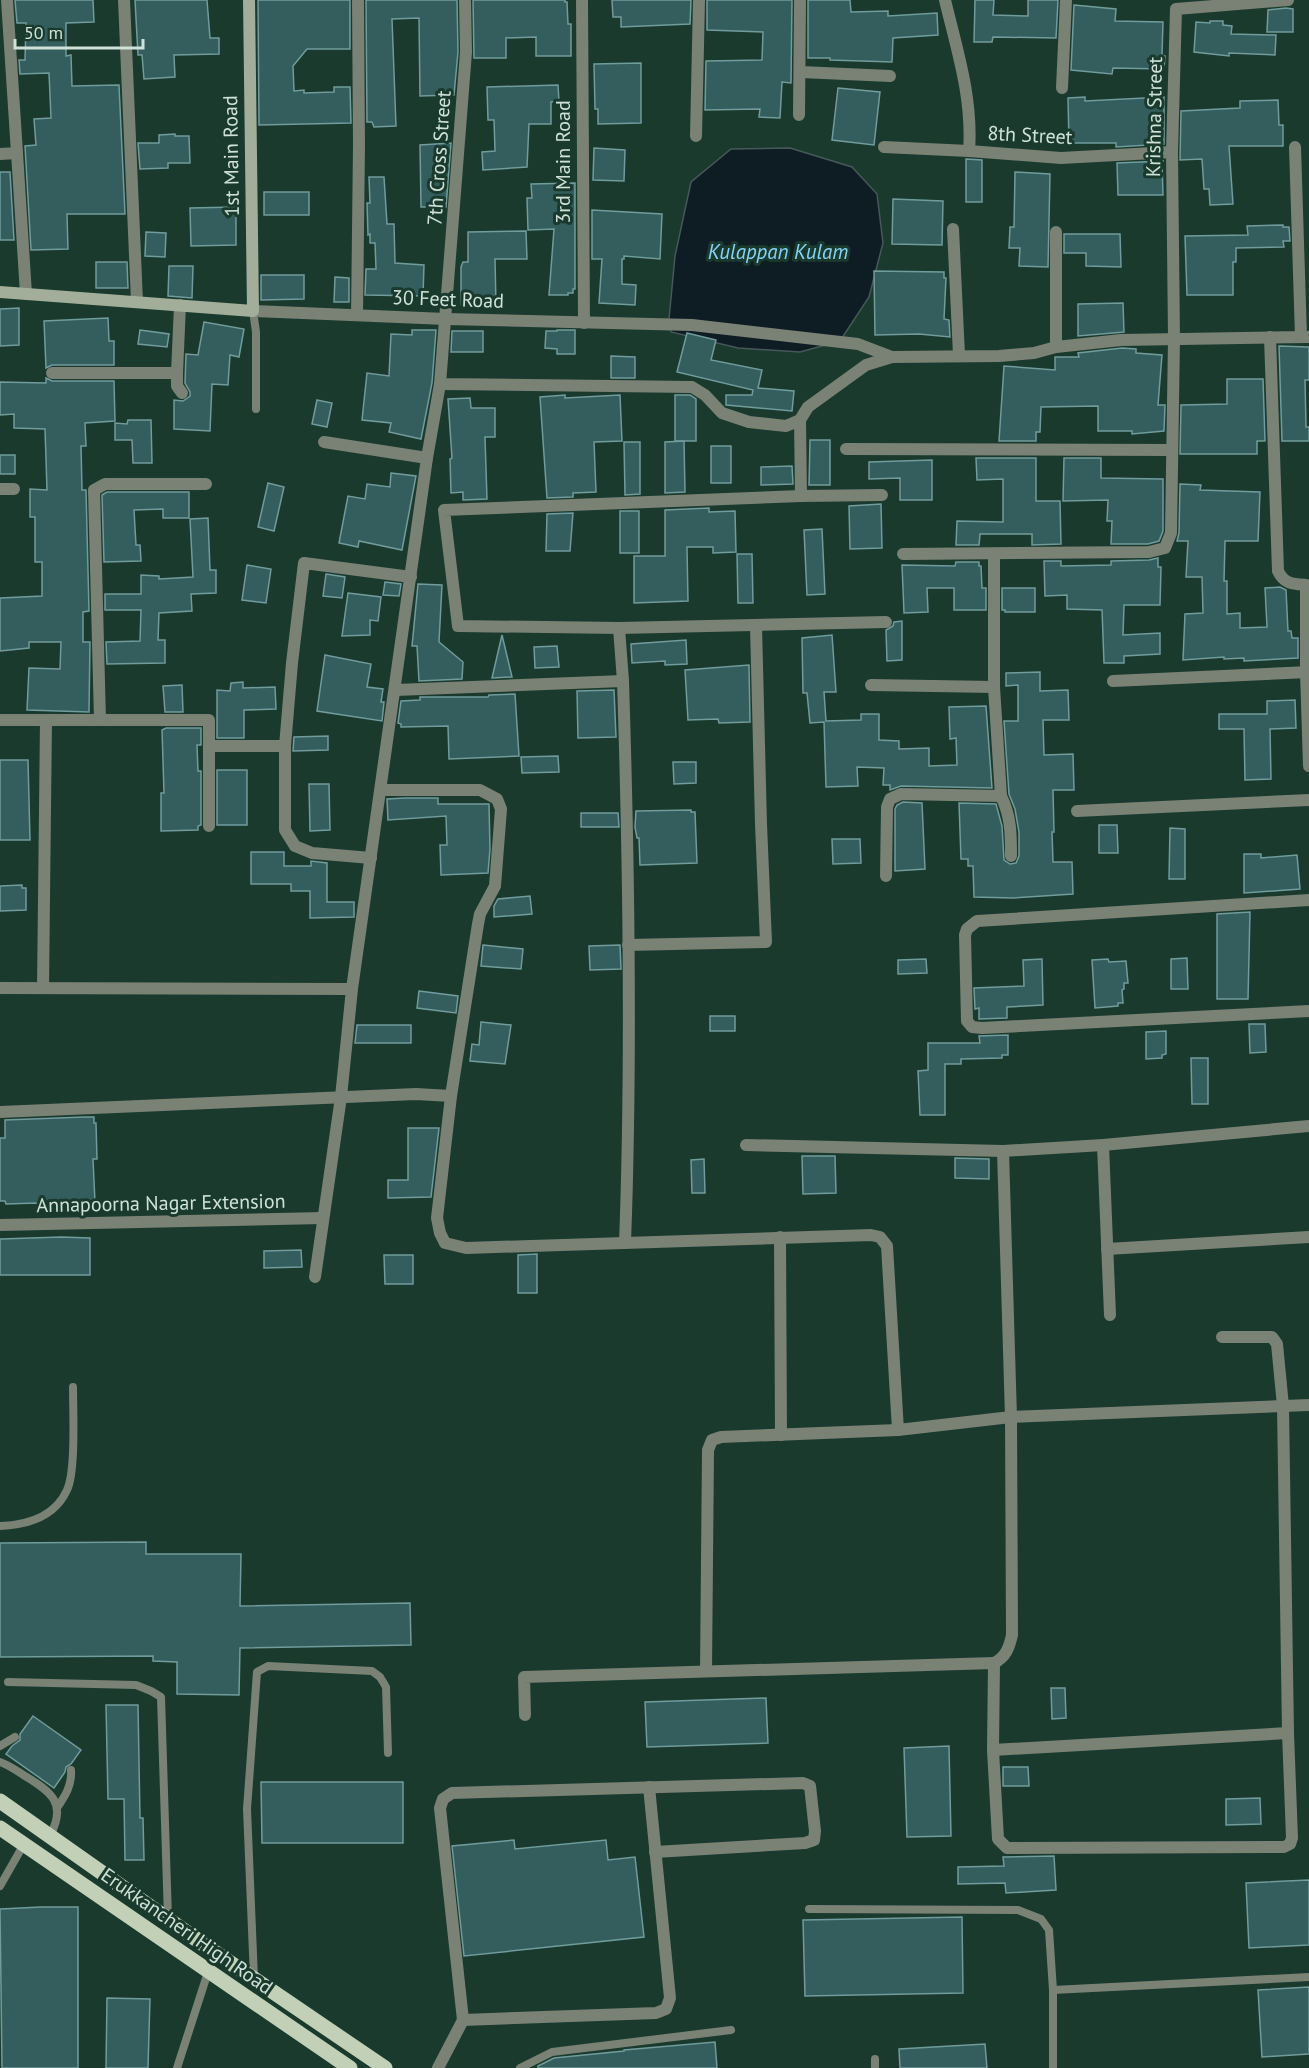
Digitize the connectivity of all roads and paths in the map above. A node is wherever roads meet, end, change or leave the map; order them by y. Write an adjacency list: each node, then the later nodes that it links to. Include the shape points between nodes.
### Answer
1 (8, 0): 12 (street)
2 (124, 0): 28 (street)
3 (249, 0): 30 (main road, 1st Main Road)
4 (358, 0): 31 (street)
5 (465, 0): 32 (street, 7th Cross Street, via 466,52)
6 (582, 0): 33 (street, 3rd Main Road)
7 (699, 0): 17 (street)
8 (800, 0): 13 (street)
9 (945, 0): 20 (street, 8th Street, via 969,103)
10 (1066, 0): 15 (street)
11 (1288, 0): 21 (street, Krishna Street, via 1176,9)
12 (6, 61): 22 (street)
13 (801, 72): 14 (street); 16 (street)
14 (890, 76)
15 (1062, 88)
16 (799, 115)
17 (696, 136)
18 (885, 147): 20 (street)
19 (1295, 147): 34 (street)
20 (969, 151): 21 (street, 8th Street, via 1060,158)
21 (1172, 152): 36 (street, Krishna Street)
22 (17, 153): 23 (street); 27 (street)
23 (0, 154)
24 (953, 229): 38 (street)
25 (1056, 232): 37 (street)
26 (0, 292): 27 (main road, 30 Feet Road)
27 (26, 294): 28 (main road, 30 Feet Road)
28 (137, 302): 29 (main road, 30 Feet Road)
29 (180, 305): 30 (main road, 30 Feet Road); 40 (street)
30 (253, 311): 31 (street, 30 Feet Road); 44 (lane)
31 (357, 315): 32 (street, 30 Feet Road)
32 (446, 319): 33 (street, 30 Feet Road); 42 (street, 7th Cross Street)
33 (584, 323): 39 (street, 30 Feet Road, via 692,325 858,344)
34 (1305, 337): 35 (street)
35 (1270, 338): 36 (street); 58 (street, via 1278,571 1288,583)
36 (1174, 339): 37 (street); 48 (street, Krishna Street)
37 (1056, 347): 38 (street, via 999,356)
38 (959, 355): 39 (street)
39 (892, 357): 45 (street, via 866,365 808,407)
40 (177, 373): 41 (street); 43 (street, via 177,386)
41 (52, 374)
42 (440, 384): 45 (street, via 692,387 722,413 749,422 786,426); 49 (street, 7th Cross Street)
43 (182, 393)
44 (256, 409)
45 (800, 420): 54 (street)
46 (324, 442): 49 (street)
47 (846, 449): 48 (street)
48 (1172, 450): 56 (street, Krishna Street, via 1171,533 1165,548 1149,552)
49 (427, 459): 57 (street, 7th Cross Street)
50 (206, 484): 70 (street, via 105,484 94,490)
51 (0, 489): 52 (street)
52 (14, 489)
53 (882, 495): 54 (street)
54 (801, 496): 61 (street, via 444,510 458,626)
55 (903, 554): 56 (street)
56 (994, 554): 66 (street)
57 (411, 577): 67 (street, 7th Cross Street); 72 (street, via 304,563)
58 (1308, 585): 62 (street)
59 (886, 622): 60 (street)
60 (756, 626): 61 (street); 83 (street, via 766,942)
61 (619, 628): 63 (street)
62 (1308, 672): 64 (street); 73 (street)
63 (623, 681): 67 (street); 83 (street)
64 (1113, 681)
65 (871, 685): 66 (street)
66 (994, 687): 75 (street)
67 (396, 690): 74 (street, 7th Cross Street)
68 (0, 720): 69 (street)
69 (46, 720): 70 (street); 85 (street)
70 (100, 720): 71 (street, via 209,720)
71 (209, 746): 72 (street); 78 (street)
72 (285, 746): 80 (street, via 285,830 295,846 312,852)
73 (1309, 766)
74 (381, 790): 80 (street, 7th Cross Street); 88 (street, via 480,790 497,799 501,809 495,886 480,914)
75 (1001, 796): 79 (street, via 1010,819); 81 (street, via 901,795 890,799)
76 (1309, 800): 77 (street)
77 (1077, 811)
78 (209, 826)
79 (1011, 856)
80 (371, 858): 86 (street, 7th Cross Street)
81 (886, 876)
82 (1309, 900): 87 (street, via 977,921 965,935 967,1021 972,1027)
83 (628, 945): 99 (street)
84 (0, 988): 85 (street)
85 (43, 988): 86 (street)
86 (352, 989): 89 (street, 7th Cross Street)
87 (1309, 1011)
88 (451, 1095): 89 (street); 99 (street, via 437,1218 445,1244 466,1248)
89 (341, 1097): 90 (street); 95 (street, 7th Cross Street)
90 (0, 1112)
91 (1309, 1126): 93 (street)
92 (746, 1144): 94 (street)
93 (1102, 1145): 94 (street); 100 (street)
94 (1004, 1151): 107 (street)
95 (323, 1218): 96 (street, Annapoorna Nagar Extension); 101 (street, 7th Cross Street)
96 (0, 1225)
97 (780, 1237): 99 (street); 108 (street, via 871,1235 880,1237 887,1246); 109 (street)
98 (1309, 1237): 100 (street)
99 (625, 1243)
100 (1107, 1249): 102 (street)
101 (315, 1277)
102 (1110, 1315)
103 (1222, 1337): 106 (street, via 1272,1337 1277,1344)
104 (73, 1387): 110 (lane, via 67,1490 50,1511 36,1519 21,1525)
105 (1309, 1405): 106 (street)
106 (1283, 1406): 107 (street); 115 (street)
107 (1011, 1417): 108 (street); 111 (street, via 1011,1635 1010,1647)
108 (898, 1430): 109 (street)
109 (781, 1435): 112 (street, via 721,1437 712,1440 708,1450)
110 (0, 1526)
111 (994, 1663): 112 (street); 118 (street)
112 (706, 1671): 114 (street, via 524,1677)
113 (8, 1682): 131 (lane, via 136,1685 161,1697)
114 (525, 1715)
115 (1288, 1733): 118 (street); 118 (street, via 1292,1838 1284,1847 1007,1848 998,1839)
116 (15, 1737): 117 (lane)
117 (0, 1746)
118 (993, 1750)
119 (388, 1753): 134 (lane, via 386,1687 372,1671 268,1666 257,1672 247,1809)
120 (0, 1762): 124 (lane, via 47,1790)
121 (71, 1770): 124 (lane, via 68,1792)
122 (648, 1787): 128 (street); 128 (street, via 807,1783 812,1789 813,1840); 136 (street, via 452,1793 443,1799 440,1808)
123 (0, 1801): 126 (main road)
124 (57, 1808): 126 (lane)
125 (0, 1828): 127 (main road, Erukkancheri High Road)
126 (50, 1836): 131 (main road)
127 (24, 1844): 129 (lane); 132 (main road, Erukkancheri High Road)
128 (655, 1852): 136 (street, via 670,1998 666,2009 656,2013)
129 (0, 1886)
130 (809, 1910): 135 (lane, via 1018,1910 1041,1919 1049,1930)
131 (168, 1919): 134 (main road)
132 (208, 1972): 139 (lane); 140 (main road, Erukkancheri High Road)
133 (1309, 1977): 135 (lane)
134 (254, 1979): 141 (main road)
135 (1053, 1990): 145 (lane)
136 (463, 2020): 142 (street)
137 (731, 2030): 143 (lane, via 552,2052)
138 (875, 2059): 144 (lane)
139 (177, 2068)
140 (350, 2068)
141 (385, 2068)
142 (438, 2068)
143 (520, 2068)
144 (875, 2068)
145 (1053, 2068)

